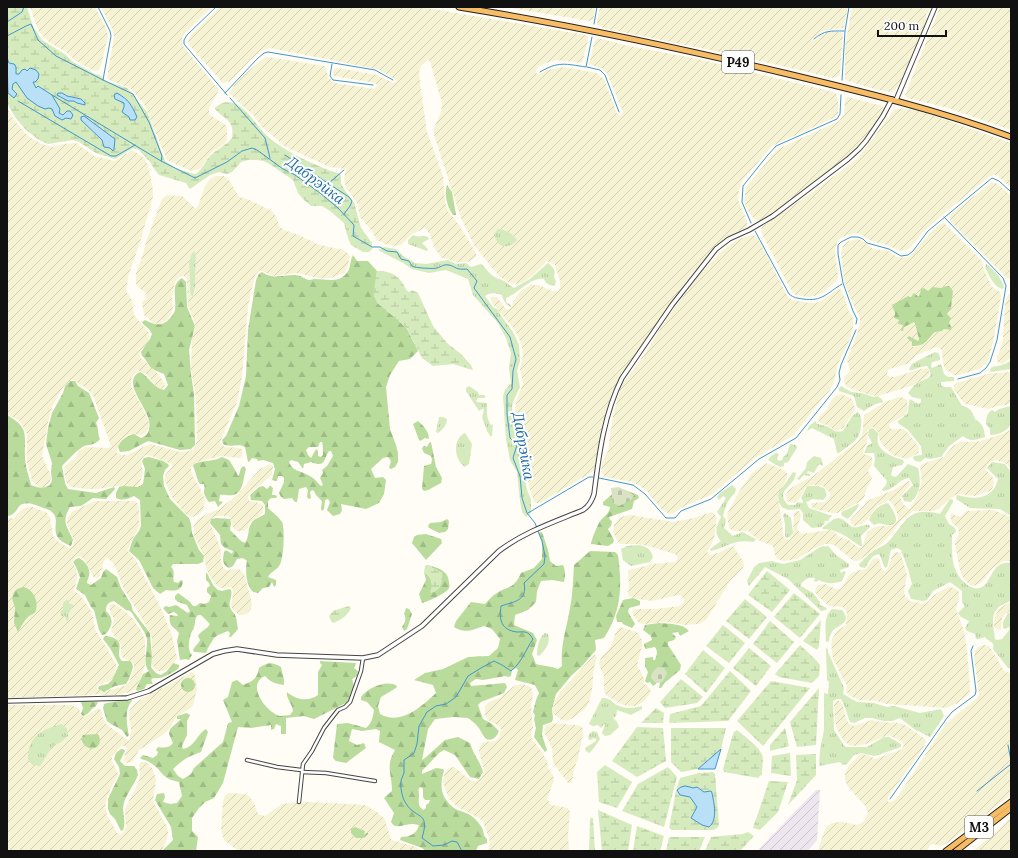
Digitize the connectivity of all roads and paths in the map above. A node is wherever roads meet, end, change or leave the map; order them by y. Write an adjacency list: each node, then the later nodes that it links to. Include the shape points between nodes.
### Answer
1 (459, 7): 3 (highway, Р49, via 650,42)
2 (935, 7): 3 (street)
3 (894, 100): 4 (highway, Р49); 5 (street, via 859,149 848,159 773,216 729,239 694,275 615,391 600,445 592,501 583,510 509,543 422,626 378,655)
4 (1011, 137)
5 (363, 658): 6 (street, via 224,651 213,654 149,691 133,697); 8 (street, via 350,702 338,710 324,728)
6 (7, 702)
7 (247, 760): 8 (street)
8 (301, 771): 9 (street); 10 (street)
9 (375, 781)
10 (299, 802)
11 (1011, 802): 13 (highway, М3)
12 (1011, 808): 14 (highway, М3)
13 (946, 851)
14 (956, 851)

